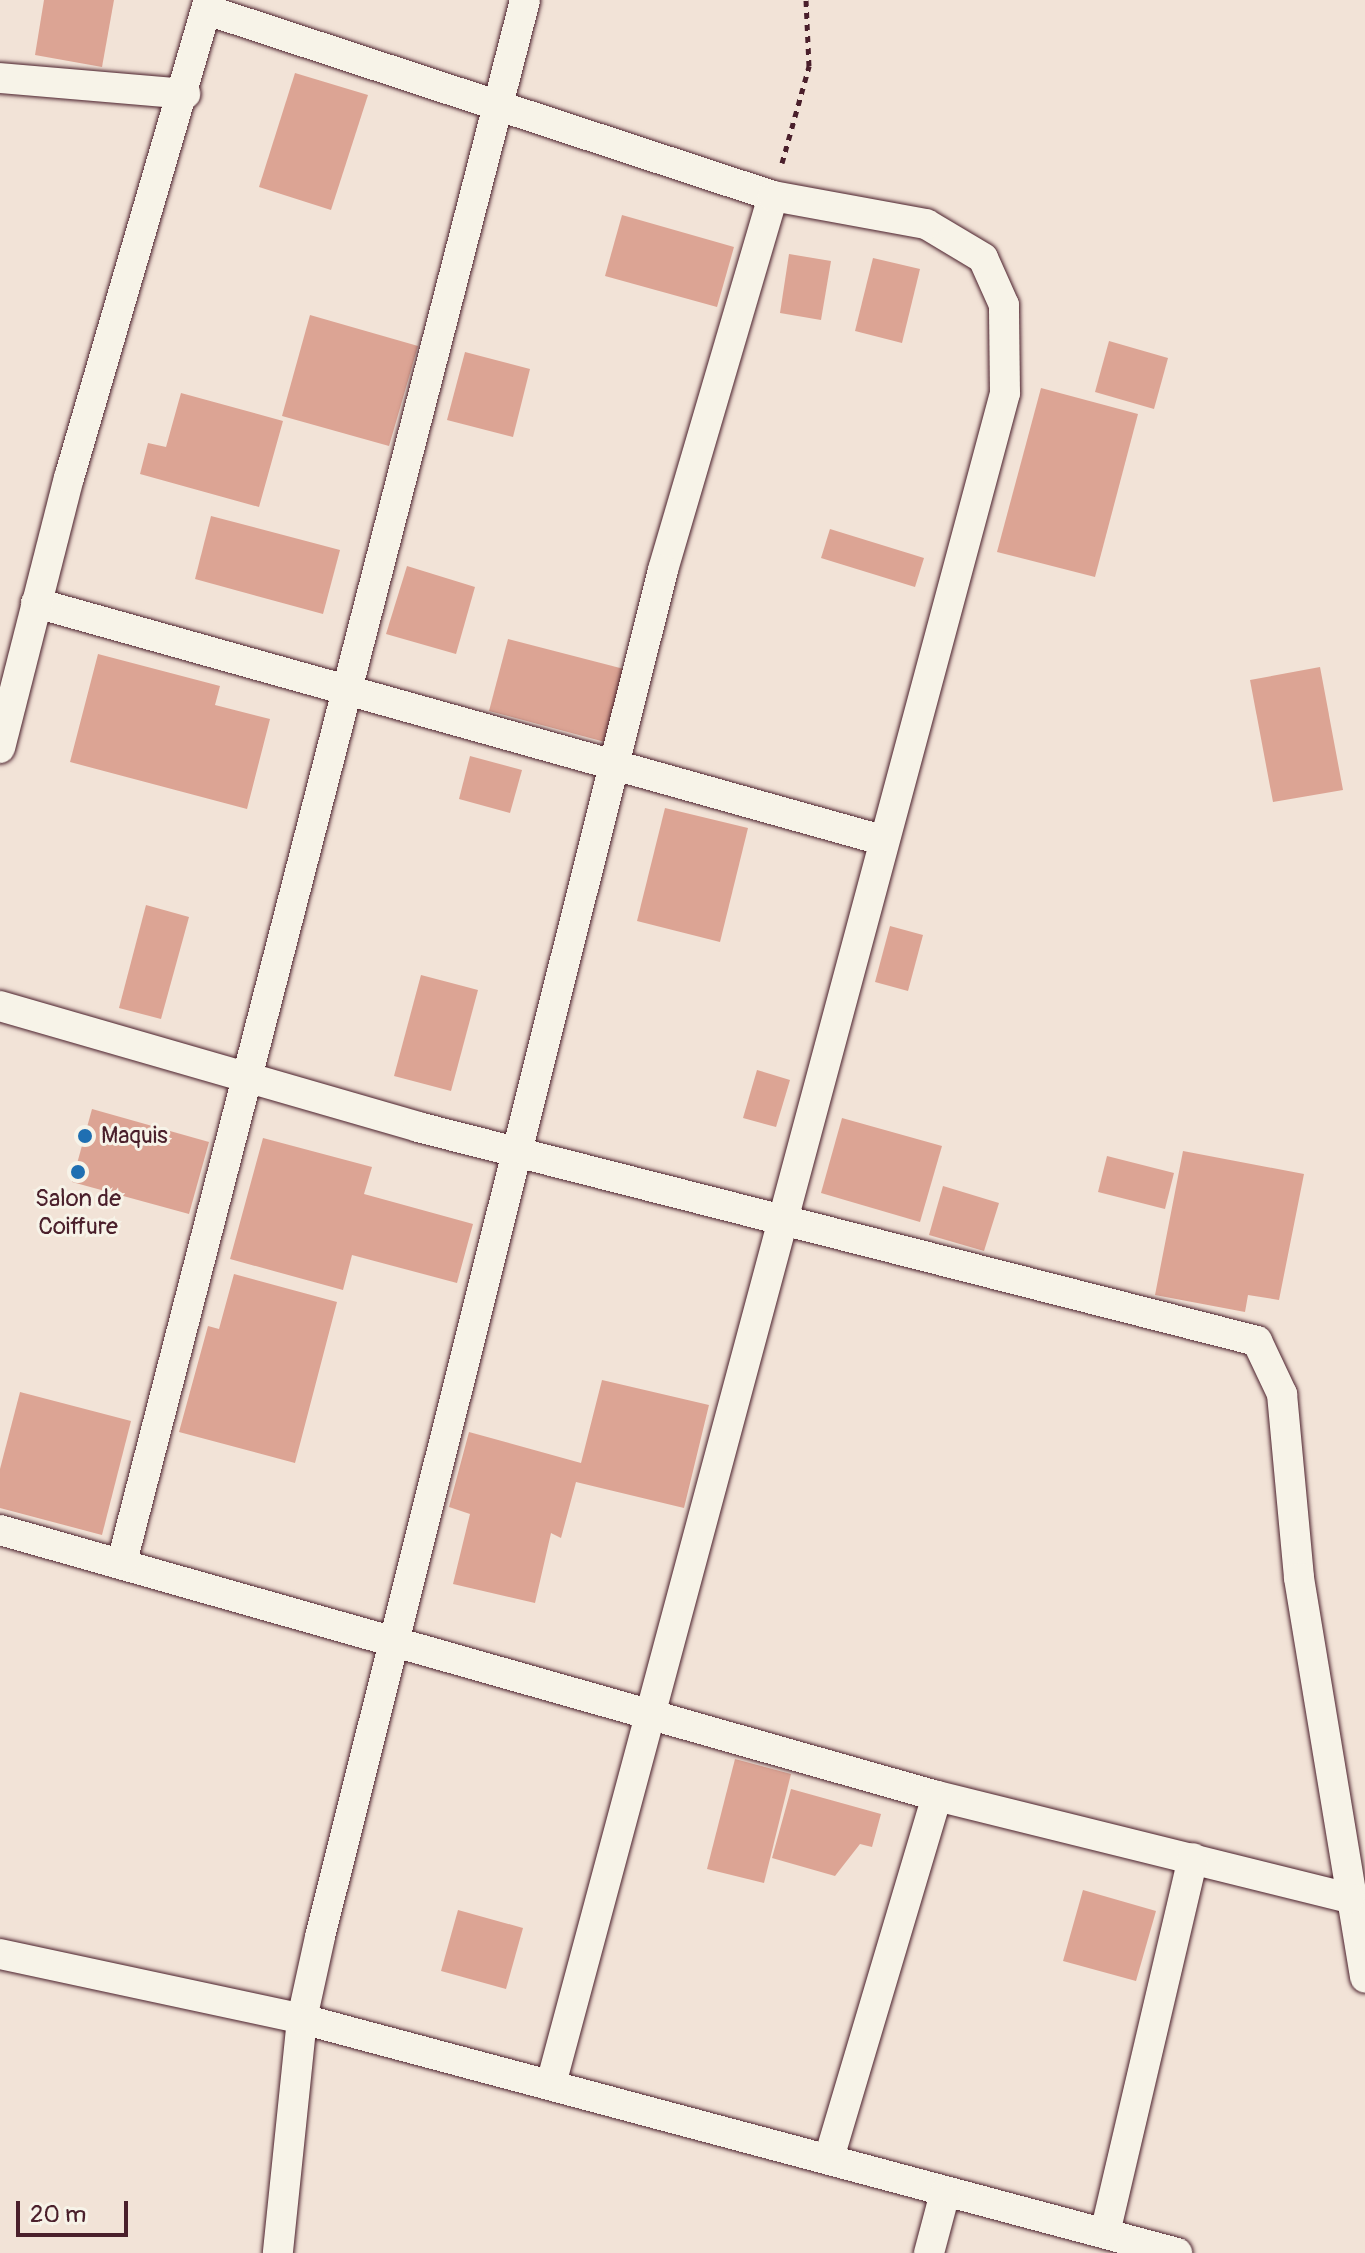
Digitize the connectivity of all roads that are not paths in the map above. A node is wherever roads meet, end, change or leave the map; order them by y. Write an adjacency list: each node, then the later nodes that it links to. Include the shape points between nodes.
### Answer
1 (525, 0): 5 (street)
2 (208, 5): 4 (street); 5 (street)
3 (0, 78): 4 (street)
4 (185, 94): 7 (street)
5 (497, 101): 6 (street); 8 (street)
6 (773, 196): 10 (street); 11 (street, via 926,224 983,258 1004,305 1005,393)
7 (36, 603): 8 (street); 9 (street)
8 (344, 694): 10 (street); 13 (street)
9 (1, 740)
10 (613, 762): 11 (street); 14 (street)
11 (882, 840): 15 (street)
12 (0, 1006): 13 (street)
13 (243, 1076): 14 (street); 17 (street)
14 (512, 1151): 15 (street); 18 (street)
15 (780, 1219): 19 (street); 22 (street, via 1257,1341 1282,1394 1299,1578)
16 (0, 1530): 17 (street)
17 (122, 1562): 18 (street)
18 (393, 1642): 19 (street); 25 (street)
19 (654, 1711): 20 (street); 26 (street)
20 (937, 1796): 21 (street); 27 (street)
21 (1193, 1858): 22 (street); 29 (street)
22 (1350, 1898): 24 (street)
23 (0, 1954): 25 (street)
24 (1365, 1978)
25 (302, 2019): 26 (street); 30 (street)
26 (551, 2084): 27 (street)
27 (829, 2158): 28 (street)
28 (945, 2193): 29 (street); 31 (street)
29 (1105, 2233): 32 (street)
30 (278, 2253)
31 (929, 2253)
32 (1177, 2253)

